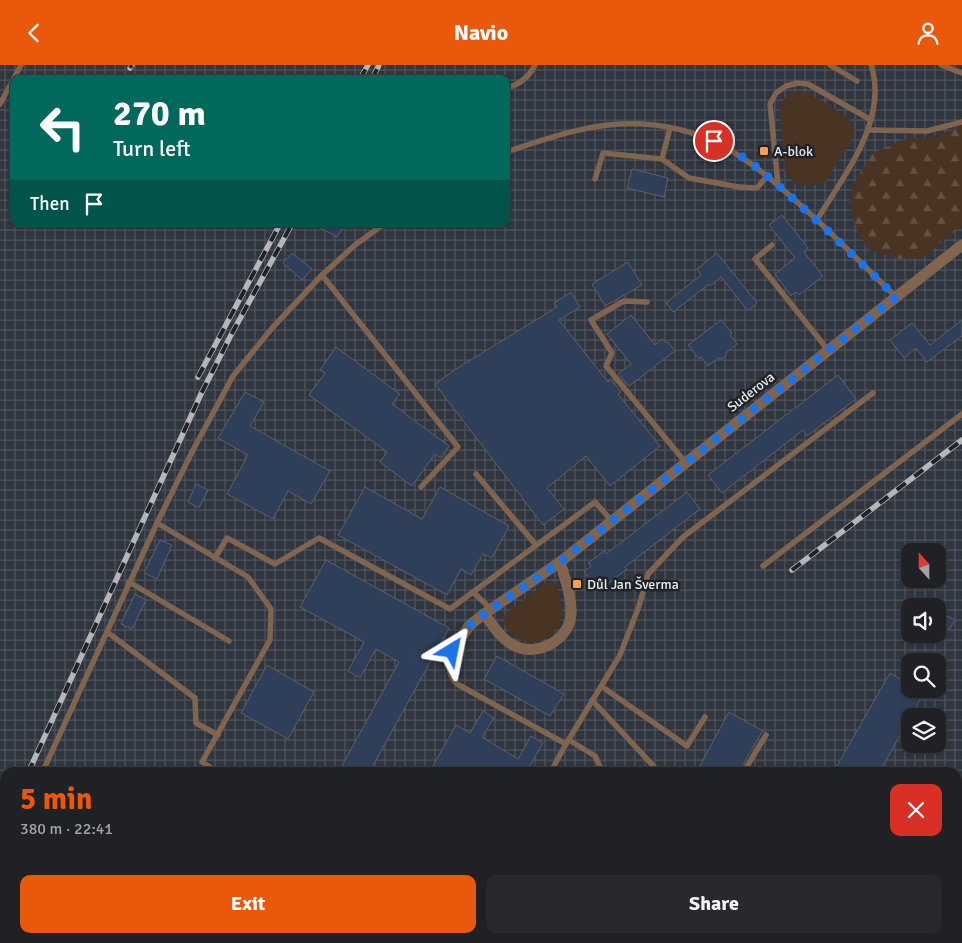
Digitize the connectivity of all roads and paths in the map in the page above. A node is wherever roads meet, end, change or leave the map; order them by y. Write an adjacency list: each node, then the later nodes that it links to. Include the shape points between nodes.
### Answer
1 (535, 65): 8 (lane, via 530,75)
2 (830, 65): 6 (lane)
3 (871, 65): 10 (lane, via 876,86)
4 (941, 65): 5 (lane)
5 (962, 73)
6 (857, 81)
7 (10, 85): 9 (lane)
8 (510, 88)
9 (0, 104)
10 (871, 120): 13 (lane); 18 (lane, via 808,84 797,83 781,88 772,97 770,110)
11 (962, 122): 13 (lane, via 927,131)
12 (670, 128): 14 (lane, via 618,124 561,135); 15 (lane); 16 (lane, via 702,136 726,147)
13 (868, 129): 19 (lane, via 861,147)
14 (510, 152)
15 (662, 159): 16 (lane, via 690,178 739,187 757,188); 17 (lane, via 603,153)
16 (768, 175): 18 (lane)
17 (595, 179)
18 (778, 184): 19 (lane)
19 (816, 220): 24 (lane)
20 (380, 227): 23 (lane)
21 (772, 245): 26 (lane, via 755,259)
22 (962, 245): 24 (street, Suderova)
23 (322, 275): 31 (lane, via 458,447); 33 (lane, via 233,376)
24 (896, 297): 26 (street, Suderova)
25 (647, 303): 29 (lane, via 624,301 591,320 612,353 606,366)
26 (828, 350): 29 (street, Suderova)
27 (873, 393): 44 (lane, via 683,537 648,574 620,655)
28 (962, 414): 37 (lane)
29 (686, 463): 32 (street, Suderova)
30 (476, 474): 34 (lane)
31 (421, 487)
32 (612, 521): 34 (lane, via 595,502); 36 (street, Suderova)
33 (156, 523): 35 (lane); 38 (lane)
34 (536, 545): 39 (lane)
35 (214, 557): 39 (lane, via 227,538 275,564 319,538 450,609); 47 (lane, via 248,577 271,609 270,640)
36 (560, 562): 40 (street, Suderova); 40 (street, via 568,586 571,615 566,629 554,642 534,649 513,645 502,637)
37 (763, 566)
38 (129, 581): 41 (lane); 43 (lane)
39 (474, 592): 40 (lane)
40 (488, 611): 42 (street, Suderova)
41 (107, 632): 47 (lane, via 195,698 196,723); 50 (lane)
42 (463, 635): 49 (lane, via 452,651 452,679)
43 (229, 641)
44 (601, 687): 45 (lane); 46 (lane, via 687,746)
45 (592, 701): 49 (lane); 54 (lane)
46 (705, 717)
47 (218, 735): 51 (lane, via 202,762)
48 (766, 735): 55 (lane)
49 (567, 742): 52 (lane); 53 (lane, via 595,756)
50 (45, 767)
51 (210, 767)
52 (553, 767)
53 (601, 767)
54 (654, 767)
55 (747, 767)

